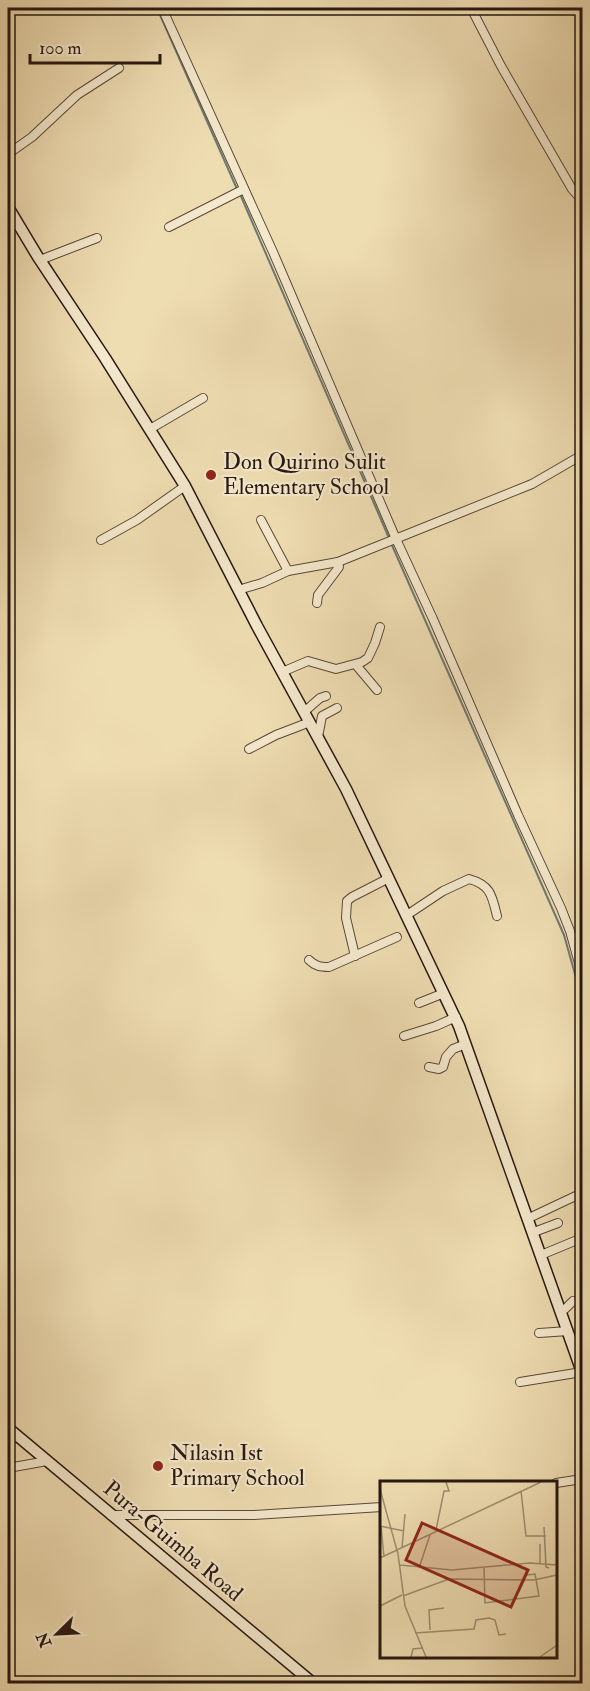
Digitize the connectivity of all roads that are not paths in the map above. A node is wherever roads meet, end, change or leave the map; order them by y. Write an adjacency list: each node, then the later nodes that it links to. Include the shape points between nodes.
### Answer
1 (162, 8): 5 (street)
2 (471, 8): 6 (street, via 566,179)
3 (119, 68): 4 (street, via 77,95)
4 (8, 154)
5 (244, 189): 8 (street); 16 (street)
6 (582, 200)
7 (8, 208): 10 (street)
8 (170, 227)
9 (97, 238): 10 (street)
10 (40, 260): 12 (street)
11 (203, 398): 12 (street)
12 (150, 429): 14 (street)
13 (582, 455): 16 (street, via 532,484)
14 (185, 486): 17 (street); 20 (street)
15 (261, 520): 19 (street)
16 (396, 539): 18 (street); 38 (street, via 561,908)
17 (101, 540)
18 (338, 562): 19 (street); 21 (street, via 339,567 318,595)
19 (288, 571): 20 (street)
20 (238, 590): 24 (street)
21 (317, 603)
22 (380, 627): 23 (street, via 368,658)
23 (356, 665): 24 (street, via 336,669 308,660); 25 (street)
24 (282, 672): 28 (street)
25 (377, 690)
26 (326, 696): 28 (street)
27 (337, 708): 30 (street, via 322,716)
28 (304, 712): 29 (street)
29 (310, 722): 30 (street); 31 (street)
30 (318, 737): 32 (street)
31 (249, 749)
32 (389, 878): 33 (street); 36 (street, via 347,901 346,918)
33 (407, 915): 34 (street, via 469,879 491,893); 39 (street)
34 (497, 916)
35 (397, 937): 36 (street)
36 (355, 956): 37 (street, via 329,967 313,965)
37 (309, 960)
38 (582, 974)
39 (444, 993): 40 (street); 41 (street)
40 (419, 1003)
41 (456, 1017): 42 (street); 43 (street)
42 (404, 1036)
43 (466, 1044): 44 (street, via 453,1049 443,1067); 46 (street)
44 (429, 1067)
45 (582, 1193): 46 (street)
46 (529, 1218): 48 (street)
47 (558, 1223): 48 (street)
48 (534, 1232): 50 (street)
49 (582, 1238): 50 (street)
50 (541, 1255): 52 (street)
51 (573, 1300): 52 (street)
52 (561, 1311): 53 (street)
53 (568, 1331): 54 (street); 55 (street)
54 (539, 1333)
55 (582, 1372): 56 (street)
56 (520, 1382)
57 (8, 1428): 58 (street, Pura-Guimba Road)
58 (47, 1461): 59 (street); 63 (street, Pura-Guimba Road)
59 (8, 1468)
60 (582, 1479): 61 (street)
61 (557, 1482)
62 (380, 1507): 63 (street, via 255,1515)
63 (111, 1515): 64 (street, Pura-Guimba Road)
64 (314, 1683)

